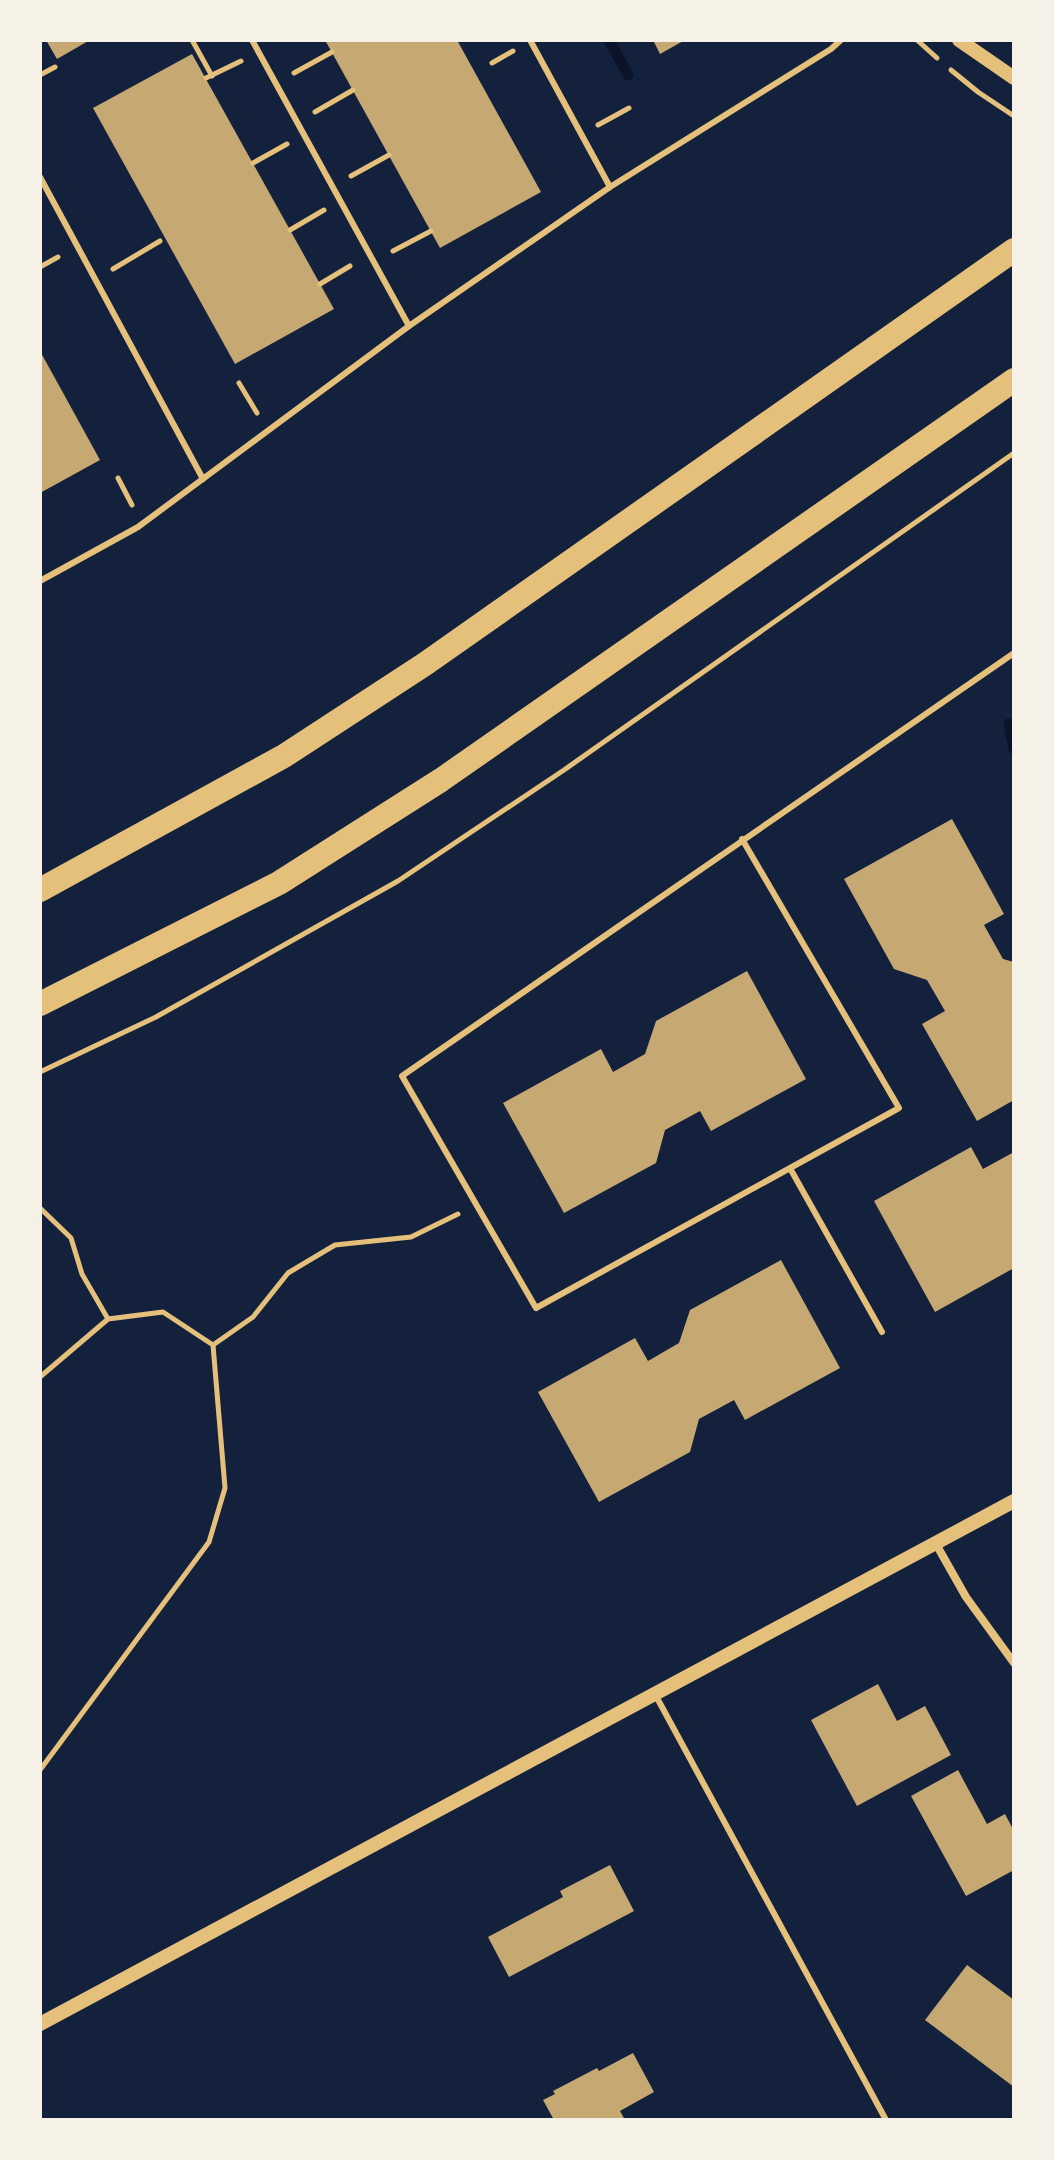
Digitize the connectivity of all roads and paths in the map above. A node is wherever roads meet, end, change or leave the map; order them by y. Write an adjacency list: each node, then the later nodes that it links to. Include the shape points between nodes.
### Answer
1 (192, 40): 8 (path, via 209,77)
2 (261, 40): 7 (lane)
3 (530, 40): 24 (lane)
4 (841, 40): 24 (lane)
5 (917, 40): 16 (path)
6 (959, 40): 12 (street)
7 (253, 42): 8 (lane)
8 (258, 52): 13 (lane)
9 (332, 52): 13 (path)
10 (55, 67): 11 (path)
11 (40, 75)
12 (1014, 78)
13 (275, 83): 17 (lane)
14 (353, 90): 17 (path)
15 (629, 108): 18 (path)
16 (1014, 116)
17 (297, 123): 19 (lane)
18 (601, 123)
19 (303, 134): 21 (path); 23 (lane)
20 (389, 155): 23 (path)
21 (253, 163)
22 (40, 177): 33 (lane)
23 (332, 186): 25 (lane)
24 (610, 187): 35 (lane)
25 (340, 201): 26 (path); 31 (lane)
26 (290, 230)
27 (431, 231): 31 (path)
28 (160, 241): 33 (path)
29 (1014, 250): 46 (highway, via 425,664 284,756)
30 (58, 257): 32 (path)
31 (371, 257): 34 (path); 35 (lane)
32 (40, 267)
33 (96, 280): 41 (lane)
34 (320, 284)
35 (409, 326): 38 (lane)
36 (1014, 380): 47 (highway, via 441,780 279,883)
37 (239, 383): 38 (path)
38 (268, 431): 41 (lane)
39 (1014, 453): 48 (path, via 398,881 156,1017)
40 (118, 478): 42 (path)
41 (203, 479): 43 (lane, via 138,527)
42 (132, 505)
43 (40, 581)
44 (1014, 653): 45 (lane)
45 (742, 839): 49 (lane, via 899,1108); 50 (lane, via 402,1076)
46 (40, 890)
47 (40, 1004)
48 (40, 1072)
49 (791, 1170): 50 (lane, via 536,1308); 53 (lane)
50 (477, 1204): 54 (path, via 411,1237 335,1245 288,1273 253,1317)
51 (40, 1208): 52 (path, via 71,1238 82,1274)
52 (108, 1319): 54 (path, via 163,1312); 55 (path)
53 (882, 1332)
54 (213, 1345): 60 (path, via 225,1488 209,1542)
55 (40, 1377)
56 (1014, 1501): 57 (street)
57 (936, 1544): 58 (street); 59 (street)
58 (1014, 1663)
59 (654, 1692): 61 (street); 62 (lane)
60 (40, 1770)
61 (40, 2024)
62 (886, 2120)

